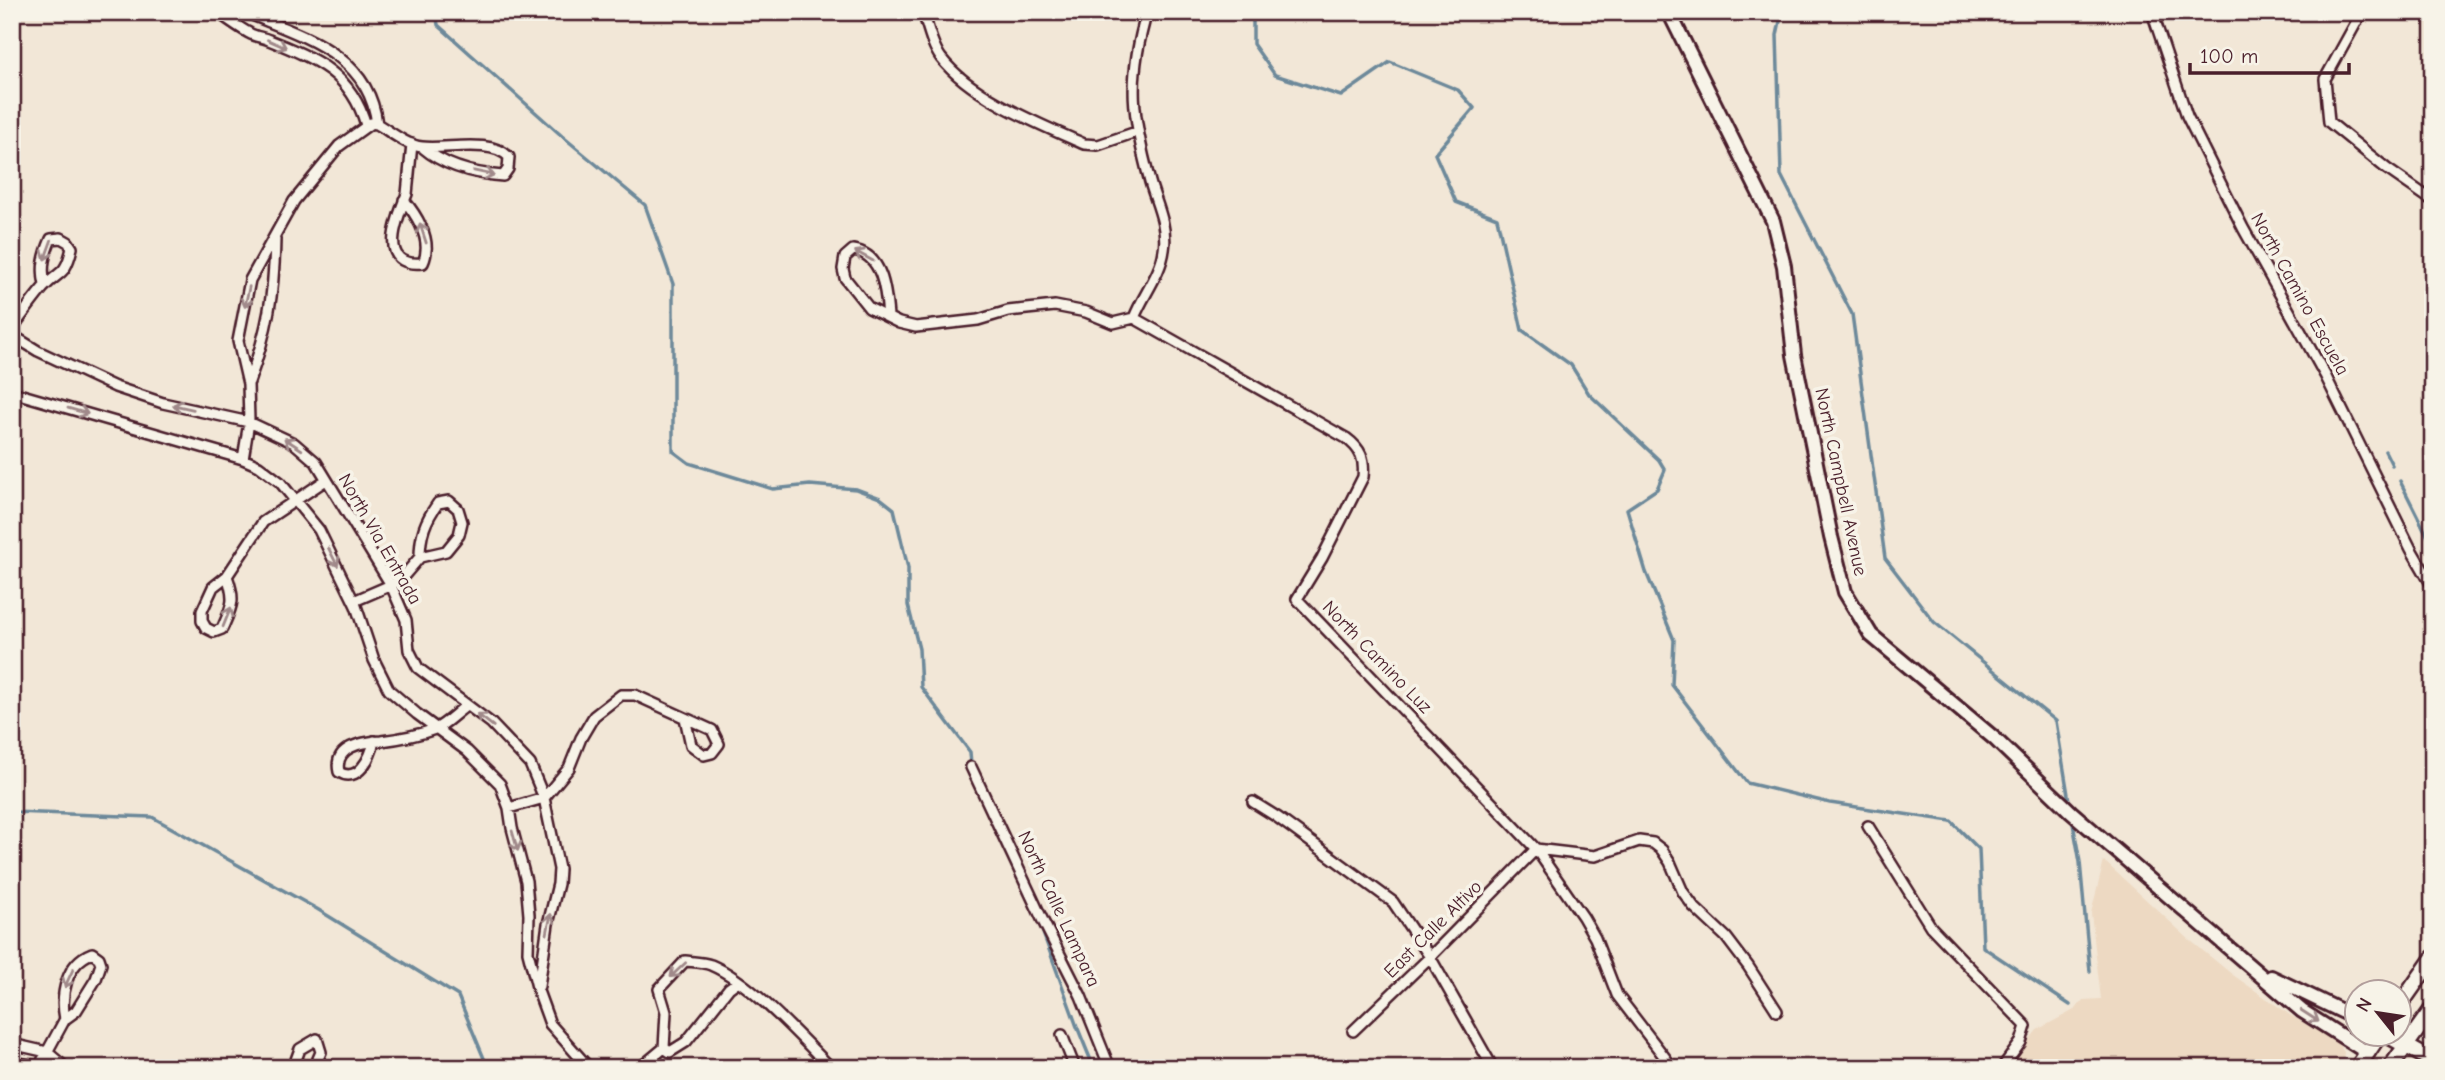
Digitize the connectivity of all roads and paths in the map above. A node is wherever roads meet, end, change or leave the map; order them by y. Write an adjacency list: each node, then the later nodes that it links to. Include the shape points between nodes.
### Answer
1 (217, 12): 9 (street, one-way to 9, via 251,34 328,68 345,82)
2 (245, 12): 8 (street, via 306,36 337,54 357,73 372,97)
3 (923, 12): 10 (street, via 940,56 992,100 1084,144 1098,145)
4 (1147, 12): 10 (street, via 1136,57)
5 (1669, 12): 44 (main road, North Campbell Avenue, via 1773,221 1784,266 1794,355 1831,537 1845,592 1871,635)
6 (2152, 12): 30 (street, North Camino Escuela, via 2188,116)
7 (2362, 12): 14 (street, via 2325,79 2329,122)
8 (377, 124): 9 (street); 11 (street)
9 (366, 125): 15 (street, via 324,163 294,201)
10 (1136, 132): 18 (street, via 1165,229 1165,248)
11 (412, 144): 12 (street); 13 (street)
12 (422, 147): 12 (street, one-way to 12, via 453,166 490,175 503,176 509,165 504,151)
13 (404, 201): 13 (street, one-way to 13, via 396,222 396,254 406,263 423,263 426,243 419,222)
14 (2433, 201)
15 (275, 236): 21 (street, via 264,341); 21 (street, one-way to 21, via 250,280 238,341)
16 (45, 285): 16 (street, one-way to 16, via 61,275 69,262 72,248 61,237 51,239 46,251); 19 (street)
17 (888, 316): 17 (street, one-way to 17, via 875,262 853,250 845,257 845,278 869,308); 18 (street, via 899,323 926,327 1055,306 1113,323)
18 (1135, 318): 41 (street, North Camino Luz, via 1356,445 1362,454 1363,477 1297,598)
19 (12, 329)
20 (12, 335): 23 (street, North Via Entrada, one-way to 20, via 115,387)
21 (248, 384): 23 (street)
22 (12, 392): 24 (street, North Via Entrada, one-way to 24)
23 (249, 422): 24 (street); 25 (street, North Via Entrada, one-way to 23, via 316,462 294,443)
24 (243, 459): 26 (street, North Via Entrada, via 280,482)
25 (326, 480): 26 (street); 29 (street, North Via Entrada)
26 (295, 500): 28 (street, via 263,522); 31 (street, North Via Entrada, one-way to 31, via 319,530)
27 (420, 557): 27 (street, via 446,551 459,535 462,522 449,501 438,503 426,520); 29 (street)
28 (227, 576): 28 (street, one-way to 28, via 213,587 202,611 206,628 215,632 222,629 231,609 233,593)
29 (391, 585): 31 (street); 32 (street, North Via Entrada, via 418,668)
30 (2433, 587)
31 (354, 601): 34 (street, North Via Entrada, via 389,690)
32 (466, 706): 34 (street); 37 (street, North Via Entrada, one-way to 32, via 530,764 491,723)
33 (685, 718): 33 (street, via 691,746 704,755 712,753 719,744 712,730); 37 (street, via 635,695 621,695 594,716 569,768)
34 (436, 728): 35 (street); 39 (street, North Via Entrada, via 500,784)
35 (374, 741): 35 (street, via 343,753 339,772 354,775 359,771)
36 (971, 767): 73 (street, North Calle Lampara, via 1081,996)
37 (544, 798): 39 (street); 47 (street, North Via Entrada, one-way to 37, via 559,869)
38 (1253, 802): 42 (street, via 1393,902)
39 (509, 808): 47 (street, North Via Entrada, one-way to 47, via 526,881 528,952)
40 (1868, 826): 76 (street, via 1931,926 2026,1026 2021,1042)
41 (1536, 849): 42 (street, East Calle Altivo); 49 (street, via 1595,856 1639,841 1653,843 1666,856 1694,907 1726,937); 75 (street, North Camino Luz, via 1595,938 1618,995)
42 (1430, 957): 52 (street, East Calle Altivo); 74 (street)
43 (2433, 958): 46 (main road)
44 (2258, 971): 50 (main road, North Campbell Avenue); 61 (main road, North Campbell Avenue, one-way to 61, via 2302,1011)
45 (737, 982): 56 (street, via 686,1042 670,1052); 56 (street, one-way to 56, via 712,966 685,961 659,989 666,1012); 71 (street, via 769,1006)
46 (2414, 985)
47 (538, 991): 69 (street, North Via Entrada, via 550,1024)
48 (2433, 1008): 54 (main road)
49 (1777, 1011)
50 (2344, 1013)
51 (65, 1019): 51 (street, one-way to 51, via 76,1011 96,979 101,964 92,953 82,957 70,973 64,989); 60 (street)
52 (1353, 1031)
53 (1062, 1035): 72 (street)
54 (2414, 1035)
55 (12, 1044): 60 (street)
56 (664, 1048): 70 (street)
57 (2372, 1048): 61 (main road)
58 (2405, 1048): 65 (main road)
59 (2410, 1048): 62 (main road)
60 (47, 1052): 64 (street); 66 (street)
61 (2368, 1053): 65 (main road, North Campbell Avenue); 77 (main road)
62 (2433, 1061)
63 (12, 1062): 64 (street)
64 (42, 1066)
65 (2392, 1067)
66 (66, 1068)
67 (293, 1068): 68 (street, via 300,1049 317,1039 321,1052)
68 (314, 1068)
69 (590, 1068)
70 (640, 1068)
71 (831, 1068)
72 (1075, 1068)
73 (1110, 1068)
74 (1493, 1068)
75 (1673, 1068)
76 (2002, 1068)
77 (2357, 1068)

